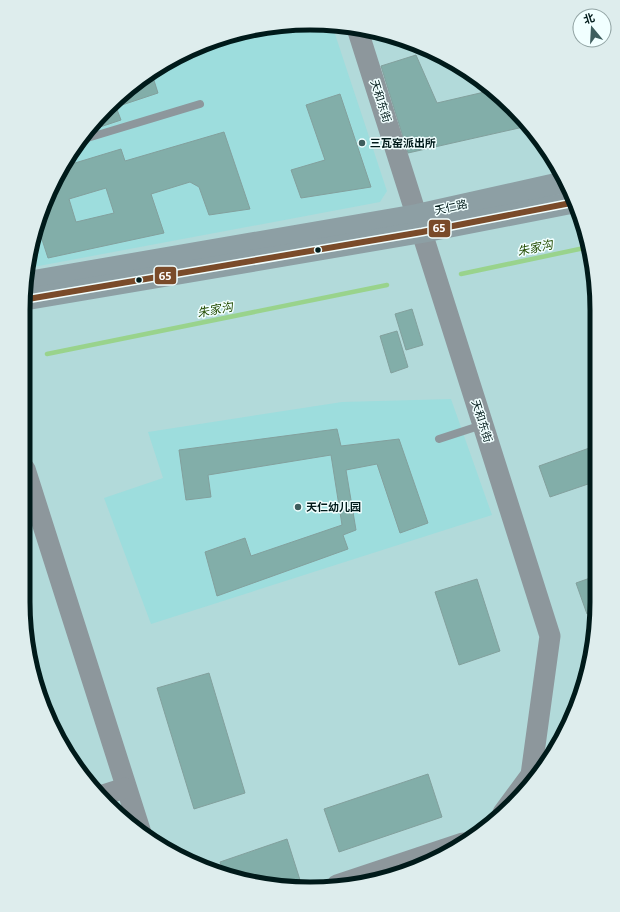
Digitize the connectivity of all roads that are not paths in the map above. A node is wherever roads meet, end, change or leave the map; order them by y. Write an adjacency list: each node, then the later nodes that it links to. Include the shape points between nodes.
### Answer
1 (359, 34): 6 (street, 天和东街)
2 (200, 104): 3 (lane)
3 (90, 137)
4 (560, 184): 6 (main road, 天仁路)
5 (569, 203): 6 (main road, 天仁路)
6 (420, 224): 7 (main road, 天仁路); 8 (main road, 天仁路); 9 (street, 天和东街)
7 (32, 281)
8 (31, 298)
9 (483, 425): 10 (lane); 12 (street, 天和东街, via 550,636)
10 (440, 439)
11 (30, 485): 13 (street)
12 (531, 773)
13 (125, 788): 14 (street); 15 (street)
14 (106, 794)
15 (137, 822)
16 (435, 852): 17 (street)
17 (357, 878)

